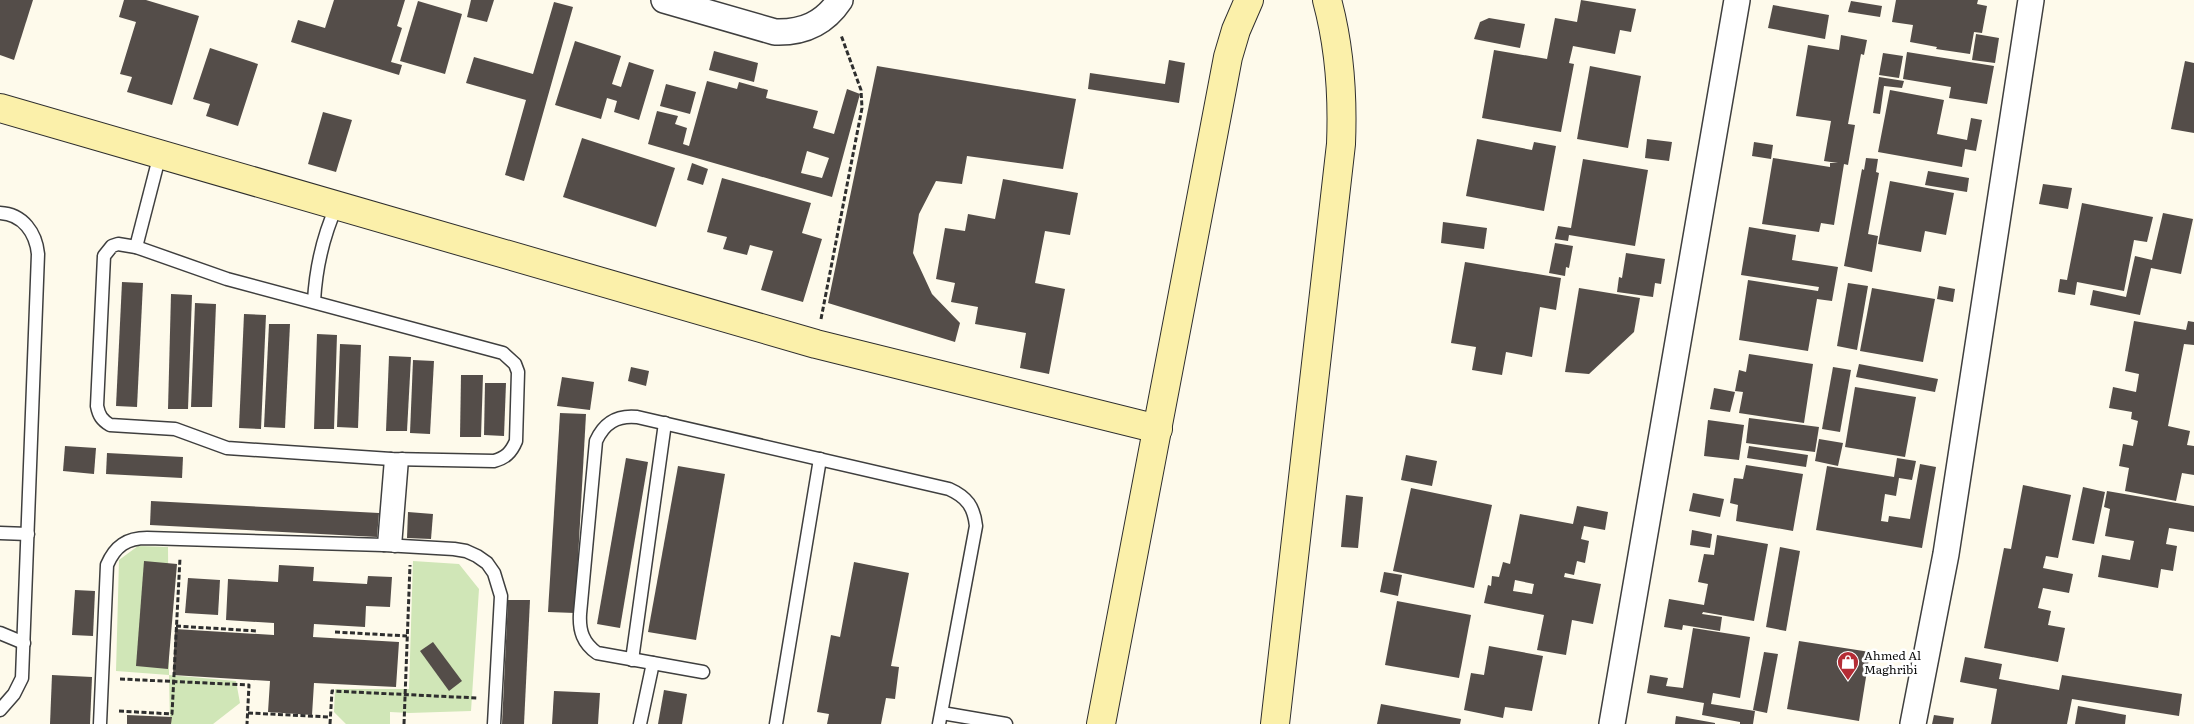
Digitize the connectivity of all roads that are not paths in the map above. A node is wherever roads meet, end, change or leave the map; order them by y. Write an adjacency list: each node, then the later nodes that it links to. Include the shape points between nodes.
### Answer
1 (664, 0): 6 (street, via 775,32 807,29 821,22)
2 (1249, 0): 14 (main road, via 1228,57)
3 (1327, 0): 33 (main road, via 1342,82 1341,144)
4 (1737, 0): 34 (street)
5 (2031, 0): 35 (street, via 1946,554)
6 (836, 6)
7 (0, 108): 8 (main road)
8 (160, 154): 9 (main road); 11 (lane)
9 (337, 204): 12 (lane, via 320,251); 14 (main road, via 816,344)
10 (0, 213): 18 (lane, via 25,223 37,243 38,254)
11 (136, 247): 12 (lane, via 227,279); 15 (lane, via 118,244 104,256 97,406 103,421 118,426 175,429 226,448)
12 (314, 301): 15 (lane, via 503,353 515,364 519,381 516,441 509,454 494,461)
13 (665, 423): 16 (lane); 22 (lane); 22 (lane, via 622,417 608,424 596,441 579,623 585,641 597,653)
14 (1158, 429): 32 (main road)
15 (397, 459): 19 (lane)
16 (820, 459): 26 (lane, via 949,489 960,494 972,508 976,526); 30 (lane)
17 (0, 533): 18 (lane)
18 (28, 534): 21 (lane)
19 (390, 545): 27 (lane, via 136,538 126,541 111,555 106,575); 28 (lane, via 466,551 487,563 494,573 501,596)
20 (0, 633): 21 (lane)
21 (24, 643): 25 (lane, via 22,678)
22 (632, 660): 23 (lane)
23 (653, 663): 24 (lane); 29 (lane)
24 (703, 672)
25 (0, 710)
26 (940, 718): 31 (lane)
27 (100, 724)
28 (494, 724)
29 (640, 724)
30 (776, 724)
31 (1006, 724)
32 (1101, 724)
33 (1275, 724)
34 (1612, 724)
35 (1913, 724)

